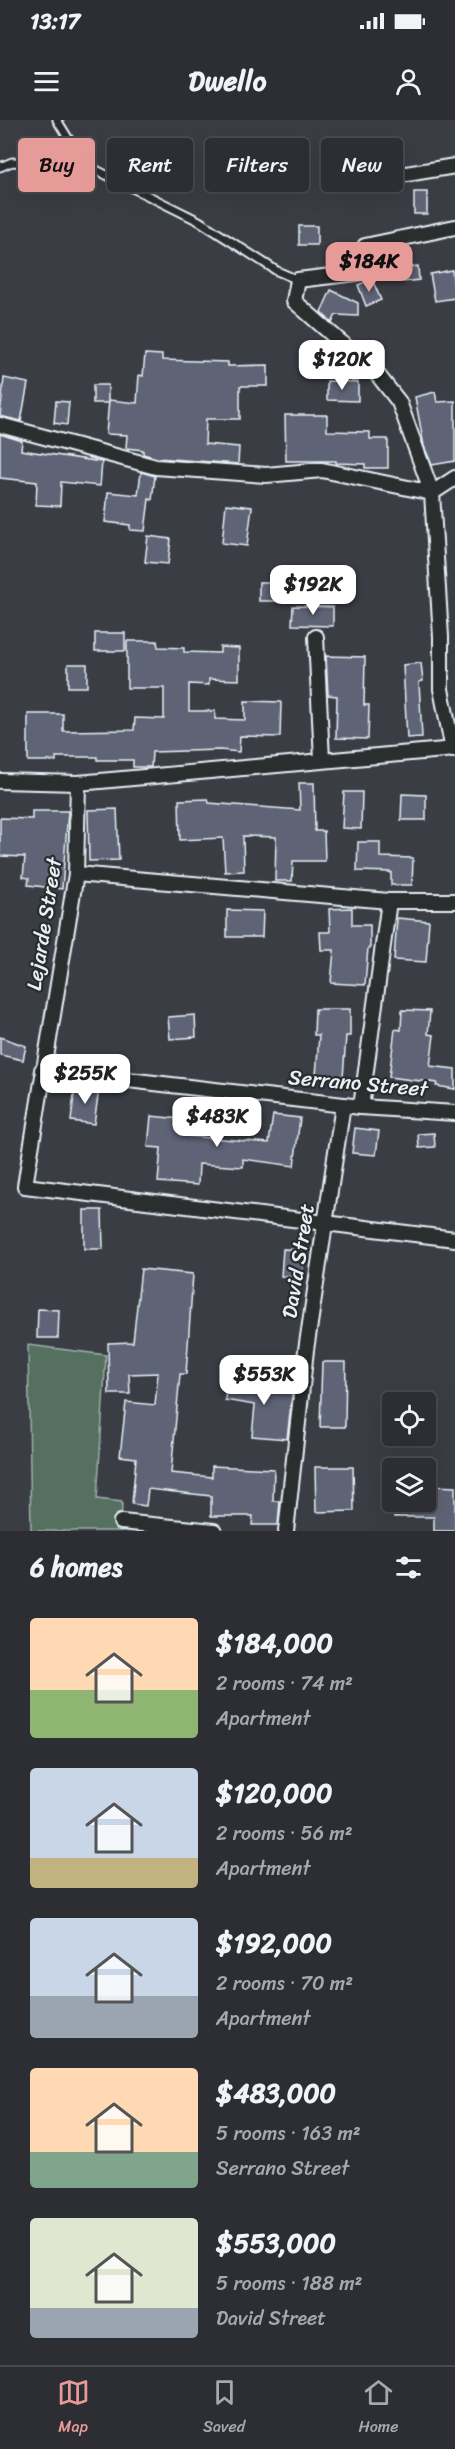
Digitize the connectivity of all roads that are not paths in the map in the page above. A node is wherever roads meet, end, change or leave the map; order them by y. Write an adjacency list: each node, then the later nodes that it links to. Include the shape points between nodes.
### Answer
1 (57, 120): 2 (lane)
2 (68, 138)
3 (18, 162): 5 (lane)
4 (455, 166): 7 (street)
5 (0, 167)
6 (95, 169): 9 (lane, via 200,221 277,271)
7 (403, 175)
8 (455, 227): 9 (street, via 365,246 357,273)
9 (298, 280): 12 (street, via 294,301 377,374 399,402)
10 (0, 425): 12 (street, via 156,467 266,475 322,470)
11 (455, 478): 12 (street)
12 (432, 493): 14 (street, via 441,690)
13 (316, 637): 15 (street)
14 (454, 749): 15 (street)
15 (322, 760): 17 (street)
16 (0, 781): 17 (street)
17 (78, 783): 18 (street, Lejarde Street)
18 (76, 874): 19 (street); 21 (street, Lejarde Street)
19 (389, 901): 20 (street); 23 (street)
20 (455, 901)
21 (42, 1070): 22 (street, Serrano Street); 25 (street, Lejarde Street, via 25,1186)
22 (343, 1105): 23 (street, Serrano Street); 25 (street, David Street)
23 (361, 1107): 24 (street, Serrano Street)
24 (455, 1113)
25 (325, 1225): 26 (street); 29 (street, David Street, via 306,1350)
26 (455, 1239)
27 (121, 1522): 28 (street)
28 (214, 1531)
29 (286, 1531)

